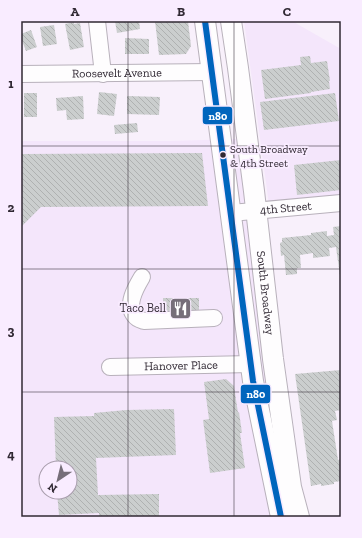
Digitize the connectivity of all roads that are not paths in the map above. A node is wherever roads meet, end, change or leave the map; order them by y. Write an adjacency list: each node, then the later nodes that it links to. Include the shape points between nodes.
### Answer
1 (97, 21): 6 (street)
2 (205, 21): 4 (main road, South Broadway)
3 (231, 21): 8 (main road, South Broadway)
4 (212, 72): 6 (street, Roosevelt Avenue); 9 (main road, South Broadway)
5 (21, 74): 6 (street, Roosevelt Avenue)
6 (103, 74)
7 (341, 204): 8 (street, 4th Street)
8 (256, 210): 9 (street, 4th Street); 15 (main road, South Broadway, via 273,359 291,487)
9 (231, 213): 12 (main road, South Broadway)
10 (142, 277): 11 (street, via 132,299 132,312 136,317 144,321)
11 (214, 318)
12 (251, 364): 13 (street, Hanover Place); 14 (main road, South Broadway)
13 (110, 367)
14 (281, 517)
15 (299, 517)

